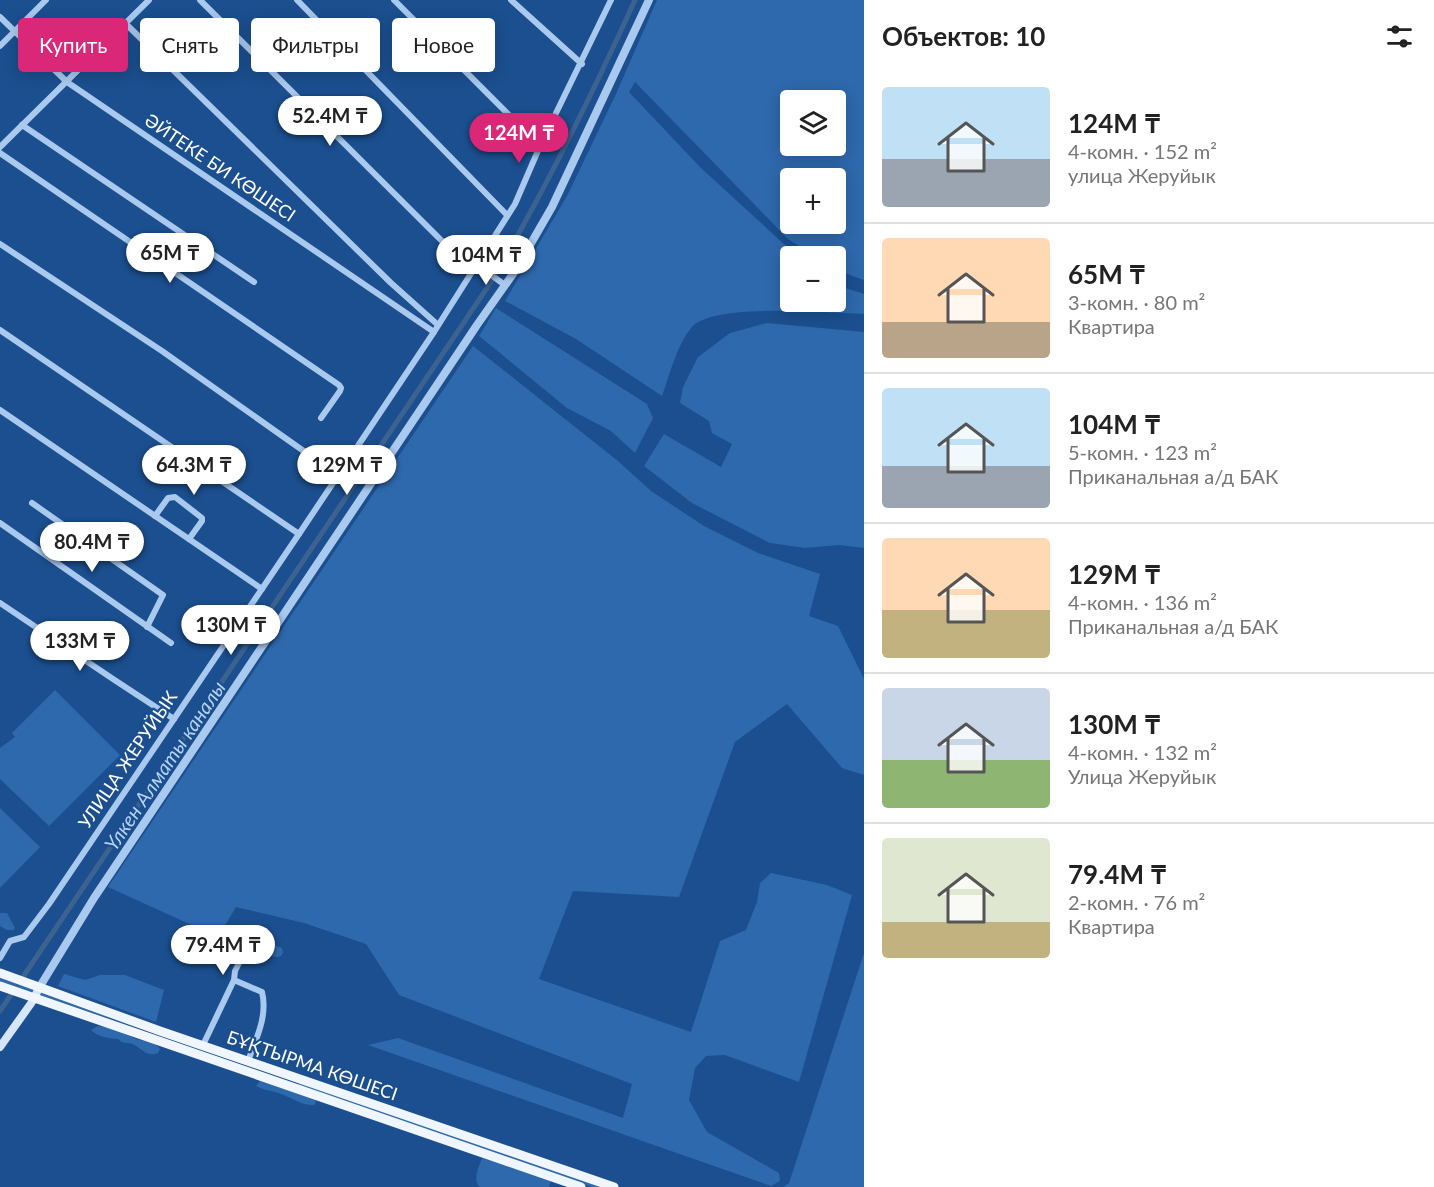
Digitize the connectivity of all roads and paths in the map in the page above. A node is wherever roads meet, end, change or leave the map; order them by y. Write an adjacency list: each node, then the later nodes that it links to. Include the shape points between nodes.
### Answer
1 (46, 0): 12 (street)
2 (149, 0): 10 (street)
3 (200, 0): 23 (street, via 462,261)
4 (297, 0): 21 (street)
5 (394, 0): 18 (street)
6 (511, 0): 14 (street)
7 (611, 0): 14 (street)
8 (649, 0): 25 (street, via 552,207)
9 (0, 17): 12 (street, ӘЙТЕКЕ БИ КӨШЕСІ)
10 (128, 22)
11 (128, 26): 26 (street)
12 (14, 32): 13 (street); 16 (street, ӘЙТЕКЕ БИ КӨШЕСІ)
13 (0, 46)
14 (582, 64): 18 (street)
15 (77, 72): 16 (street)
16 (67, 82): 17 (street); 28 (street, ӘЙТЕКЕ БИ КӨШЕСІ)
17 (22, 125): 19 (street); 24 (street)
18 (540, 146): 21 (street)
19 (0, 147)
20 (0, 153): 30 (street, via 339,385 340,391)
21 (507, 215): 23 (street)
22 (0, 244): 31 (street, via 162,351)
23 (478, 266): 25 (street); 26 (street)
24 (254, 282)
25 (505, 285): 47 (street)
26 (438, 325): 28 (street)
27 (0, 330): 35 (street)
28 (434, 332): 35 (street, УЛИЦА ЖЕРУЙЫК)
29 (0, 410): 33 (street)
30 (321, 418)
31 (305, 453)
32 (32, 503): 39 (street, via 163,595)
33 (155, 516): 36 (street); 36 (street, via 168,498 175,498 202,518)
34 (0, 523): 39 (street)
35 (299, 534): 37 (street, УЛИЦА ЖЕРУЙЫК)
36 (189, 539): 37 (street)
37 (262, 590): 41 (street, УЛИЦА ЖЕРУЙЫК)
38 (0, 603): 41 (street)
39 (147, 627): 40 (street)
40 (171, 643)
41 (174, 718): 43 (street, УЛИЦА ЖЕРУЙЫК, via 24,937 10,941)
42 (250, 941): 45 (street)
43 (0, 958)
44 (0, 974): 47 (main road, БҰҚТЫРМА КӨШЕСІ)
45 (234, 980): 50 (street); 52 (street, via 260,990 264,997 261,1027)
46 (0, 986): 48 (main road, БҰҚТЫРМА КӨШЕСІ)
47 (36, 987): 48 (main road); 49 (main road, БҰҚТЫРМА КӨШЕСІ)
48 (34, 999): 49 (main road, БҰҚТЫРМА КӨШЕСІ); 51 (main road)
49 (158, 1035): 50 (main road, БҰҚТЫРМА КӨШЕСІ); 53 (main road, БҰҚТЫРМА КӨШЕСІ)
50 (203, 1046): 52 (main road, БҰҚТЫРМА КӨШЕСІ)
51 (0, 1047)
52 (248, 1061): 53 (main road, БҰҚТЫРМА КӨШЕСІ)
53 (293, 1082): 54 (main road, БҰҚТЫРМА КӨШЕСІ); 55 (main road, БҰҚТЫРМА КӨШЕСІ)
54 (581, 1187)
55 (614, 1187)

